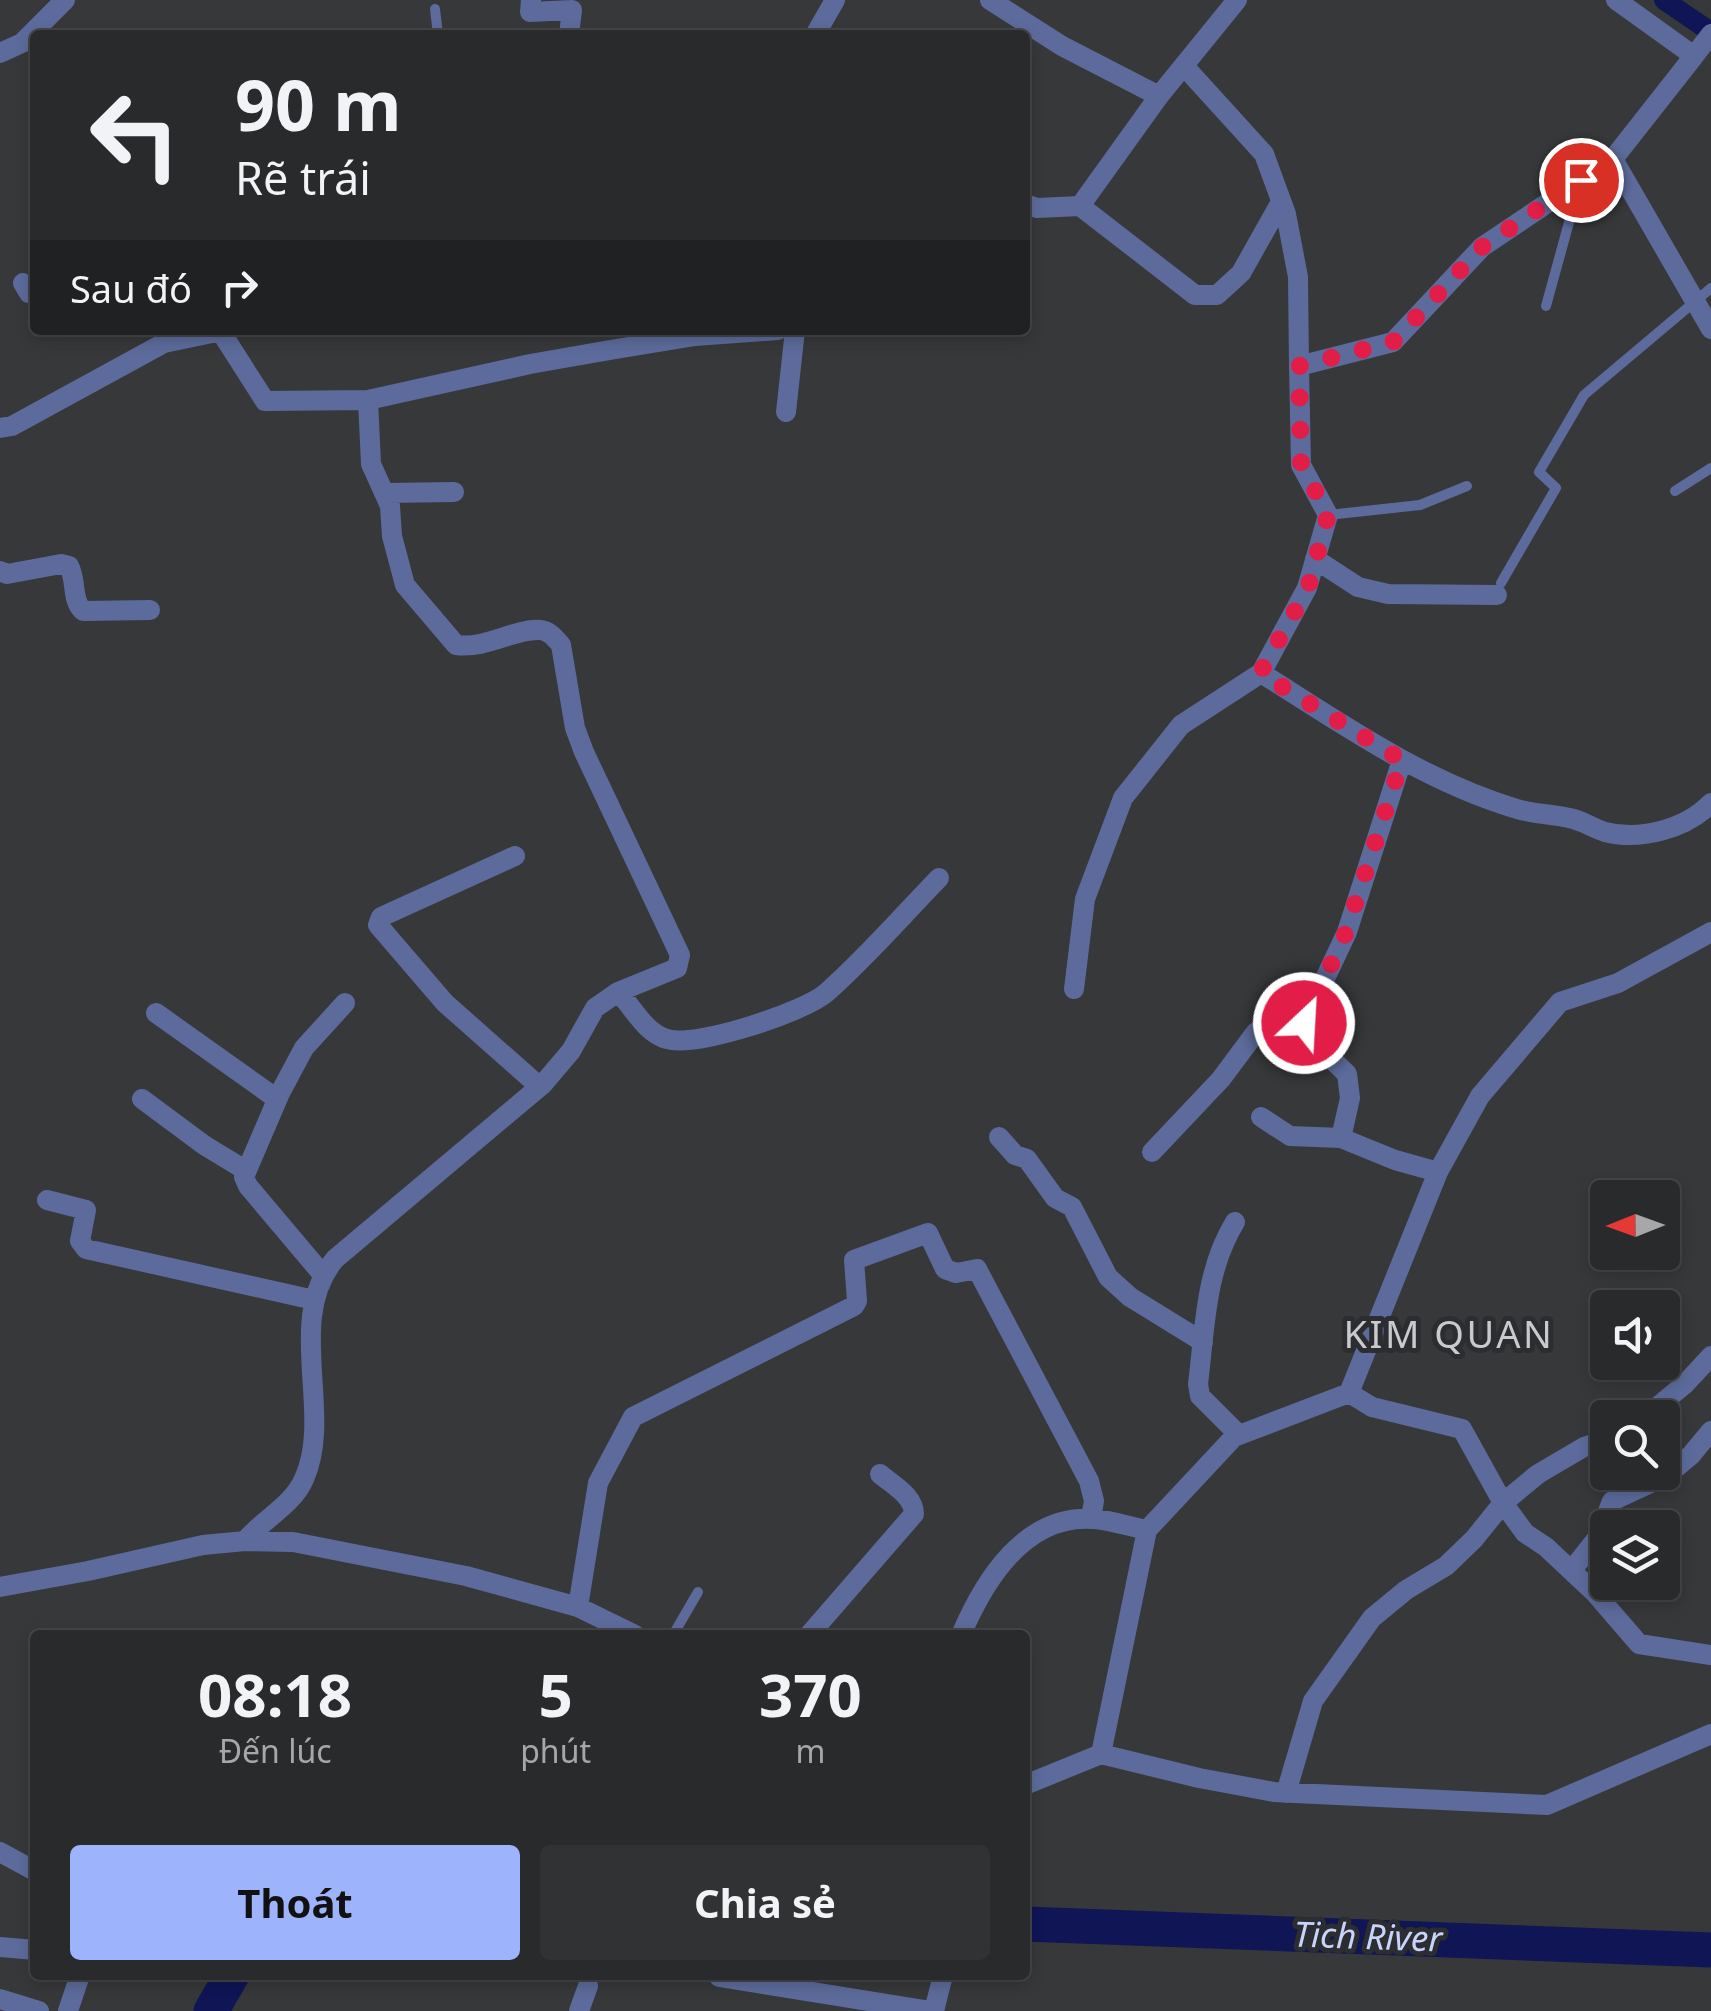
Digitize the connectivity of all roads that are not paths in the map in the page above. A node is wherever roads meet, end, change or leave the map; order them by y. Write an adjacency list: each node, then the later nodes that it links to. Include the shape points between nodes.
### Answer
1 (65, 0): 8 (street)
2 (531, 0): 10 (street, via 530,12 572,10)
3 (834, 0): 11 (street)
4 (990, 0): 16 (street)
5 (1237, 0): 15 (street)
6 (1616, 0): 12 (street)
7 (435, 10): 9 (lane)
8 (43, 30)
9 (437, 30)
10 (569, 30)
11 (819, 30)
12 (1702, 46): 17 (street)
13 (29, 50): 14 (street)
14 (0, 53)
15 (1184, 66): 16 (street); 19 (street, via 1264,154)
16 (1160, 96): 21 (street)
17 (1613, 159): 18 (street); 22 (street)
18 (1581, 180): 23 (lane); 29 (street, via 1482,247 1393,342)
19 (1282, 202): 21 (street, via 1240,272 1217,295 1195,295); 29 (street, via 1298,277)
20 (1030, 206): 21 (street)
21 (1080, 206)
22 (1703, 294): 24 (street); 41 (lane, via 1584,396 1539,472 1556,488)
23 (1546, 306)
24 (1711, 329)
25 (226, 335): 30 (street, via 265,401)
26 (709, 335): 30 (street)
27 (795, 335): 31 (street)
28 (161, 337): 32 (street)
29 (1299, 366): 38 (street, via 1301,464)
30 (368, 400): 37 (street, via 372,464)
31 (786, 412)
32 (0, 428)
33 (1711, 468): 35 (lane)
34 (1467, 486): 38 (lane, via 1420,505)
35 (1675, 491)
36 (454, 492): 37 (street)
37 (385, 493): 50 (street, via 405,585 456,645 474,647 538,630 560,645 575,728 680,955 677,968)
38 (1328, 515): 39 (street)
39 (1315, 559): 41 (street, via 1358,587 1388,594); 43 (street, via 1308,588)
40 (0, 572): 42 (street, via 69,566 83,610)
41 (1499, 589)
42 (150, 610)
43 (1260, 673): 44 (street); 49 (street, via 1181,725 1123,798 1085,899)
44 (1402, 760): 45 (street, via 1519,810 1572,818 1615,834 1686,823); 53 (street, via 1346,932)
45 (1711, 803)
46 (514, 856): 54 (street, via 381,917 378,925 445,1003)
47 (940, 878): 50 (street, via 823,996 766,1020 678,1042 643,1022)
48 (1711, 932): 62 (street, via 1618,983 1560,1002 1480,1096)
49 (1074, 988)
50 (618, 992): 54 (street, via 594,1008 571,1051)
51 (345, 1003): 56 (street, via 304,1048)
52 (156, 1014): 56 (street)
53 (1304, 1023): 59 (street, via 1347,1074 1350,1098); 60 (street, via 1272,1023 1256,1032)
54 (540, 1087): 65 (street)
55 (142, 1099): 61 (street)
56 (277, 1099): 61 (street)
57 (1261, 1117): 59 (street, via 1290,1136)
58 (999, 1137): 67 (street, via 1072,1207 1108,1277)
59 (1341, 1138): 62 (street)
60 (1152, 1152)
61 (245, 1170): 65 (street, via 248,1186)
62 (1438, 1172): 69 (street)
63 (47, 1200): 66 (street, via 86,1210 80,1240 86,1249)
64 (1235, 1222): 67 (street, via 1219,1248)
65 (322, 1275): 66 (street)
66 (314, 1300): 78 (street, via 307,1473 290,1500)
67 (1203, 1342): 72 (street, via 1200,1396)
68 (1711, 1356): 70 (street)
69 (1348, 1393): 72 (street); 75 (street, via 1372,1407 1462,1428)
70 (1666, 1400)
71 (1711, 1431): 79 (street, via 1666,1476 1612,1502 1598,1537)
72 (1238, 1435): 77 (street)
73 (1590, 1446): 75 (street)
74 (880, 1474): 85 (street, via 914,1504 914,1514)
75 (1503, 1503): 79 (street, via 1524,1533); 91 (street, via 1446,1566 1372,1618 1313,1701)
76 (1091, 1518): 77 (street); 82 (street, via 1090,1481 976,1269 944,1270 928,1233 854,1260 854,1306 634,1417 598,1483); 86 (street, via 1050,1526 1003,1558)
77 (1148, 1530): 89 (street)
78 (246, 1541): 80 (street); 82 (street, via 293,1542 466,1576)
79 (1572, 1570): 87 (street, via 1639,1644)
80 (0, 1586)
81 (698, 1592): 84 (lane)
82 (578, 1607): 83 (street)
83 (625, 1630)
84 (676, 1630)
85 (813, 1630)
86 (963, 1630)
87 (1711, 1656)
88 (1711, 1734): 91 (street, via 1547,1805)
89 (1100, 1754): 90 (street); 91 (street)
90 (1030, 1782)
91 (1286, 1793)
92 (0, 1852): 93 (street)
93 (30, 1868)
94 (0, 1947): 95 (street)
95 (30, 1950)
96 (78, 1980): 102 (street)
97 (738, 1980): 104 (street)
98 (941, 1980): 104 (street)
99 (588, 1986): 103 (street)
100 (0, 1999): 101 (street)
101 (38, 2011)
102 (68, 2011)
103 (579, 2011)
104 (932, 2011)

